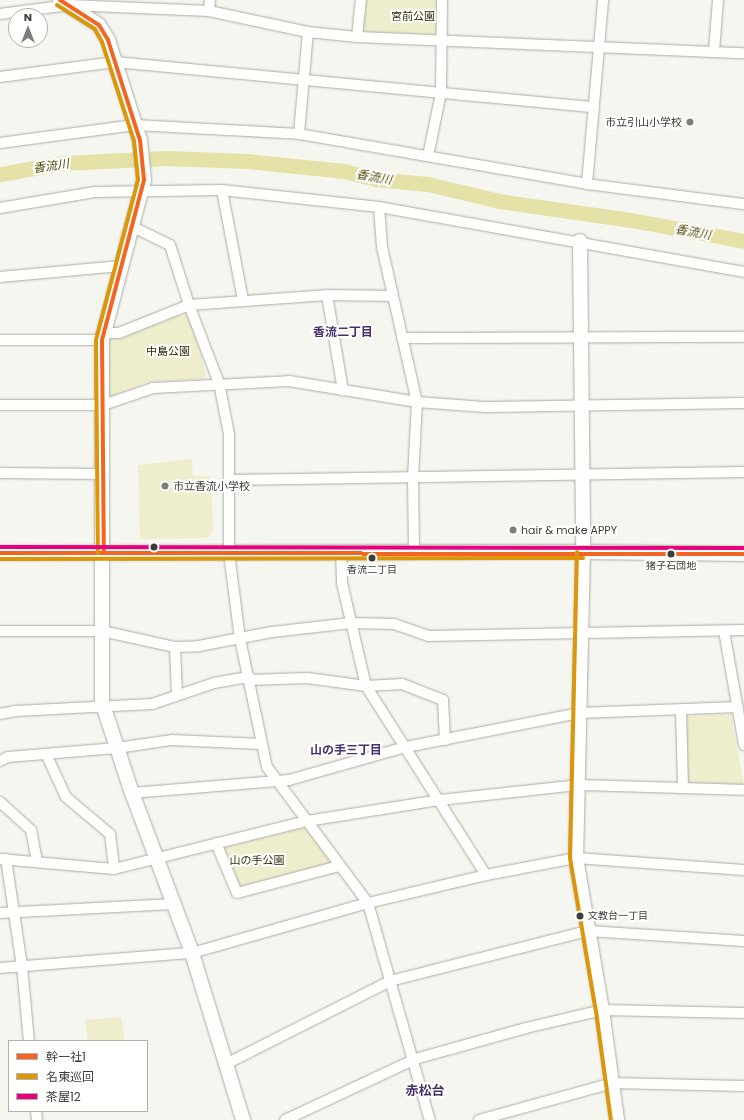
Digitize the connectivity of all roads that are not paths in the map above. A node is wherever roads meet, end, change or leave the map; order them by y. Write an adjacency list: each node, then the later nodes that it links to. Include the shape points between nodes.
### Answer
1 (210, 0): 7 (street)
2 (360, 0): 10 (street)
3 (442, 0): 11 (street)
4 (603, 0): 12 (street)
5 (718, 0): 13 (street)
6 (64, 2): 7 (street); 8 (street); 15 (street, via 99,25)
7 (209, 10): 9 (street)
8 (0, 14)
9 (308, 32): 10 (street); 17 (street)
10 (357, 36): 11 (street)
11 (442, 39): 12 (street); 18 (street)
12 (598, 45): 13 (street); 19 (street)
13 (714, 51): 14 (street)
14 (744, 53)
15 (115, 62): 16 (street); 17 (street); 20 (street)
16 (0, 77)
17 (303, 80): 18 (street); 21 (street)
18 (441, 93): 19 (street); 23 (street)
19 (594, 107): 25 (street)
20 (135, 125): 21 (street); 22 (street); 24 (street, via 140,140)
21 (299, 134): 23 (street)
22 (0, 143)
23 (428, 156): 25 (street)
24 (143, 183): 26 (street); 29 (street); 30 (street)
25 (587, 184): 27 (street)
26 (222, 190): 28 (street); 37 (street)
27 (744, 204)
28 (379, 207): 31 (street); 36 (street, via 382,248)
29 (0, 208)
30 (133, 227): 32 (street); 38 (street, via 170,245)
31 (580, 241): 33 (street); 40 (street)
32 (121, 266): 34 (street); 39 (street)
33 (744, 272)
34 (0, 277)
35 (326, 295): 36 (street); 37 (street); 45 (street)
36 (393, 296): 42 (street)
37 (244, 300): 38 (street)
38 (189, 305): 39 (street, via 119,334); 44 (street)
39 (103, 336): 43 (street); 49 (street)
40 (581, 337): 41 (street); 42 (street); 50 (street)
41 (744, 337)
42 (402, 338): 46 (street)
43 (0, 340)
44 (219, 383): 45 (street, via 289,381); 49 (street, via 152,388); 56 (street, via 229,434)
45 (343, 391): 46 (street)
46 (417, 402): 50 (street, via 485,407); 55 (street)
47 (744, 403): 50 (street)
48 (0, 405): 49 (street)
49 (103, 405): 53 (street)
50 (582, 406): 54 (street)
51 (744, 472): 54 (street)
52 (0, 473): 53 (street)
53 (103, 474): 61 (street)
54 (582, 475): 55 (street); 59 (street)
55 (413, 478): 56 (street); 58 (street)
56 (230, 480): 62 (street)
57 (341, 552): 58 (street); 62 (street); 64 (street, via 342,583)
58 (414, 552): 59 (street)
59 (583, 552): 63 (street); 69 (street)
60 (0, 553): 61 (street)
61 (104, 553): 62 (street); 67 (street)
62 (229, 553): 70 (street)
63 (744, 554)
64 (351, 623): 69 (street, via 394,624 428,636); 70 (street, via 272,632); 73 (street)
65 (744, 630): 68 (street)
66 (0, 631): 67 (street)
67 (102, 631): 71 (street); 76 (street)
68 (724, 631): 69 (street); 75 (street)
69 (581, 633): 79 (street)
70 (240, 639): 71 (street); 72 (street)
71 (175, 647): 74 (street)
72 (249, 679): 73 (street, via 307,678); 74 (street, via 214,683); 82 (street)
73 (366, 686): 81 (street, via 402,684 443,700); 84 (street)
74 (177, 694): 76 (street, via 152,704)
75 (738, 707): 77 (street); 80 (street)
76 (104, 708): 78 (street, via 15,711); 85 (street)
77 (681, 710): 79 (street); 90 (street)
78 (0, 714)
79 (579, 714): 81 (street); 89 (street)
80 (743, 732): 83 (street)
81 (445, 740): 84 (street)
82 (261, 744): 85 (street, via 172,740); 88 (street, via 267,767)
83 (744, 745)
84 (406, 747): 88 (street); 93 (street)
85 (117, 748): 86 (street); 92 (street)
86 (46, 754): 87 (street, via 8,757); 102 (street, via 66,796 110,834)
87 (0, 761)
88 (279, 782): 92 (street); 95 (street)
89 (577, 785): 90 (street); 93 (street); 98 (street)
90 (683, 788): 91 (street)
91 (744, 790)
92 (132, 793): 97 (street)
93 (440, 800): 95 (street); 104 (street)
94 (0, 802): 100 (street, via 31,830)
95 (307, 821): 96 (street); 101 (street)
96 (216, 843): 97 (street); 101 (street, via 237,893)
97 (156, 857): 102 (street); 105 (street)
98 (576, 858): 103 (street); 104 (street); 109 (street)
99 (3, 859): 100 (street); 107 (street)
100 (37, 861): 102 (street)
101 (339, 866): 106 (street)
102 (114, 869)
103 (744, 870)
104 (486, 875): 106 (street)
105 (174, 904): 107 (street); 111 (street)
106 (368, 904): 111 (street); 114 (street)
107 (14, 911): 108 (street); 112 (street)
108 (0, 913)
109 (588, 931): 110 (street); 114 (street); 115 (street)
110 (744, 941)
111 (192, 953): 112 (street); 119 (street)
112 (22, 966): 113 (street); 117 (street)
113 (0, 968)
114 (390, 981): 118 (street); 119 (street)
115 (602, 1010): 116 (street); 118 (street, via 526,1028); 120 (street)
116 (744, 1013)
117 (29, 1040)
118 (415, 1060): 123 (street); 124 (street)
119 (226, 1064): 122 (street)
120 (612, 1083): 121 (street); 125 (street); 126 (street)
121 (744, 1086)
122 (243, 1120)
123 (285, 1120)
124 (430, 1120)
125 (479, 1120)
126 (617, 1120)

